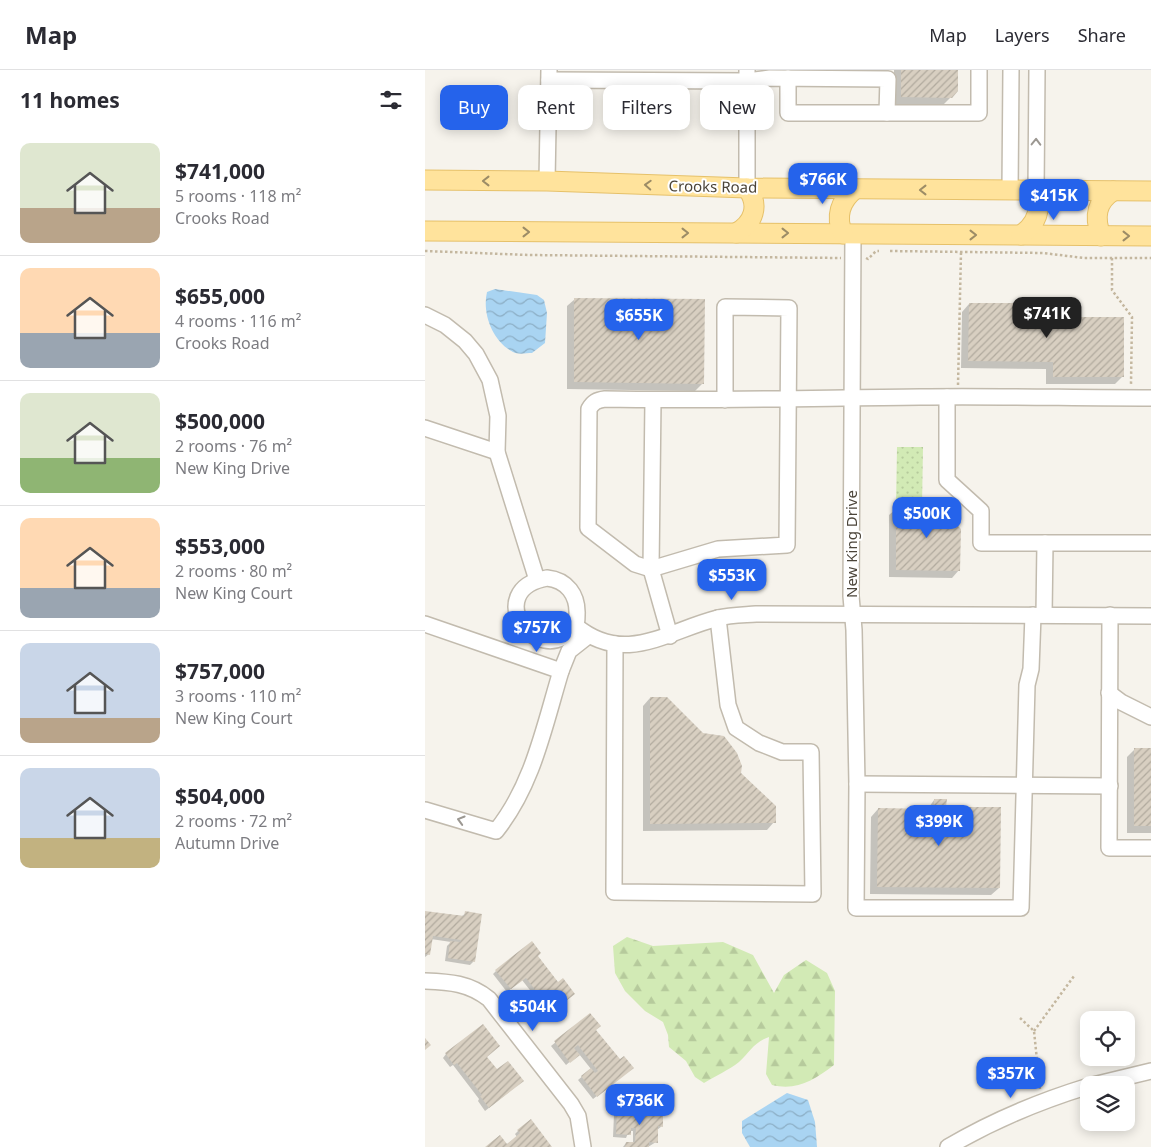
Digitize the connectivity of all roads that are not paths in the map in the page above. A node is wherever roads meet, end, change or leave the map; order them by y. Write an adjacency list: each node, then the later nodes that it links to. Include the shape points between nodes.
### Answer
1 (979, 70): 7 (street, via 979,113)
2 (1011, 70): 12 (street)
3 (1037, 70): 13 (street, one-way to 3)
4 (549, 75): 5 (street); 9 (street)
5 (747, 76): 6 (street); 10 (street)
6 (788, 78): 7 (street, via 788,113); 7 (street, via 888,79)
7 (887, 113)
8 (425, 180): 9 (main road, Crooks Road, one-way to 8)
9 (547, 181): 10 (main road, Crooks Road, one-way to 9)
10 (747, 188): 11 (main road, Crooks Road); 17 (main road, via 754,201 753,216 745,228)
11 (855, 190): 12 (main road, Crooks Road, one-way to 11); 18 (main road, via 839,210 839,226)
12 (1010, 190): 13 (main road, Crooks Road)
13 (1036, 191): 14 (main road, Crooks Road); 19 (main road, via 1037,217)
14 (1113, 191): 15 (main road, Crooks Road); 20 (main road, via 1102,199 1099,206 1097,221)
15 (1151, 191)
16 (425, 231): 17 (main road, one-way to 17)
17 (736, 233): 18 (main road, one-way to 18)
18 (848, 234): 19 (main road, one-way to 19); 25 (street, New King Drive)
19 (1021, 235): 20 (main road)
20 (1101, 236): 21 (main road, one-way to 21)
21 (1151, 236)
22 (425, 314): 30 (street, via 457,334 484,367 496,398)
23 (953, 393): 24 (street); 25 (street); 31 (street, via 947,480 981,511 981,543)
24 (1151, 398)
25 (853, 399): 28 (street); 35 (street, New King Drive)
26 (653, 400): 27 (street); 33 (street); 33 (street, via 605,399 592,404 589,409 588,528 635,564)
27 (725, 400): 28 (street); 28 (street, via 725,307 789,308)
28 (789, 400): 33 (street, via 787,545 718,549)
29 (425, 428): 30 (street)
30 (497, 452): 34 (street)
31 (1045, 543): 32 (street); 36 (street)
32 (1151, 543)
33 (651, 569): 42 (street)
34 (537, 580): 41 (street, via 555,579 568,586 577,602); 41 (street, via 525,587 517,601 518,619 523,628 538,638 548,640)
35 (852, 614): 36 (street, New King Drive); 39 (street, via 756,614); 47 (street)
36 (1039, 615): 37 (street, New King Drive); 48 (street)
37 (1110, 616): 38 (street, New King Drive); 45 (street)
38 (1151, 616)
39 (718, 618): 42 (street); 43 (street, via 728,705 736,728 759,743 782,752 811,752 813,894 614,892)
40 (425, 624): 44 (street)
41 (582, 631): 43 (street); 44 (street)
42 (670, 636): 43 (street, via 641,644)
43 (615, 644)
44 (561, 671): 50 (street, one-way to 50, via 528,780 497,831)
45 (1109, 693): 46 (street); 49 (street)
46 (1151, 717)
47 (857, 784): 48 (street); 48 (street, via 856,908 1021,908)
48 (1023, 785): 49 (street)
49 (1110, 786): 51 (street, via 1109,848)
50 (425, 810)
51 (1151, 848)
52 (425, 981): 56 (street, via 463,984 489,1000 571,1104 580,1124)
53 (1151, 1071): 54 (street)
54 (1130, 1076)
55 (1080, 1089): 57 (street, via 1002,1118)
56 (583, 1147)
57 (948, 1147)

